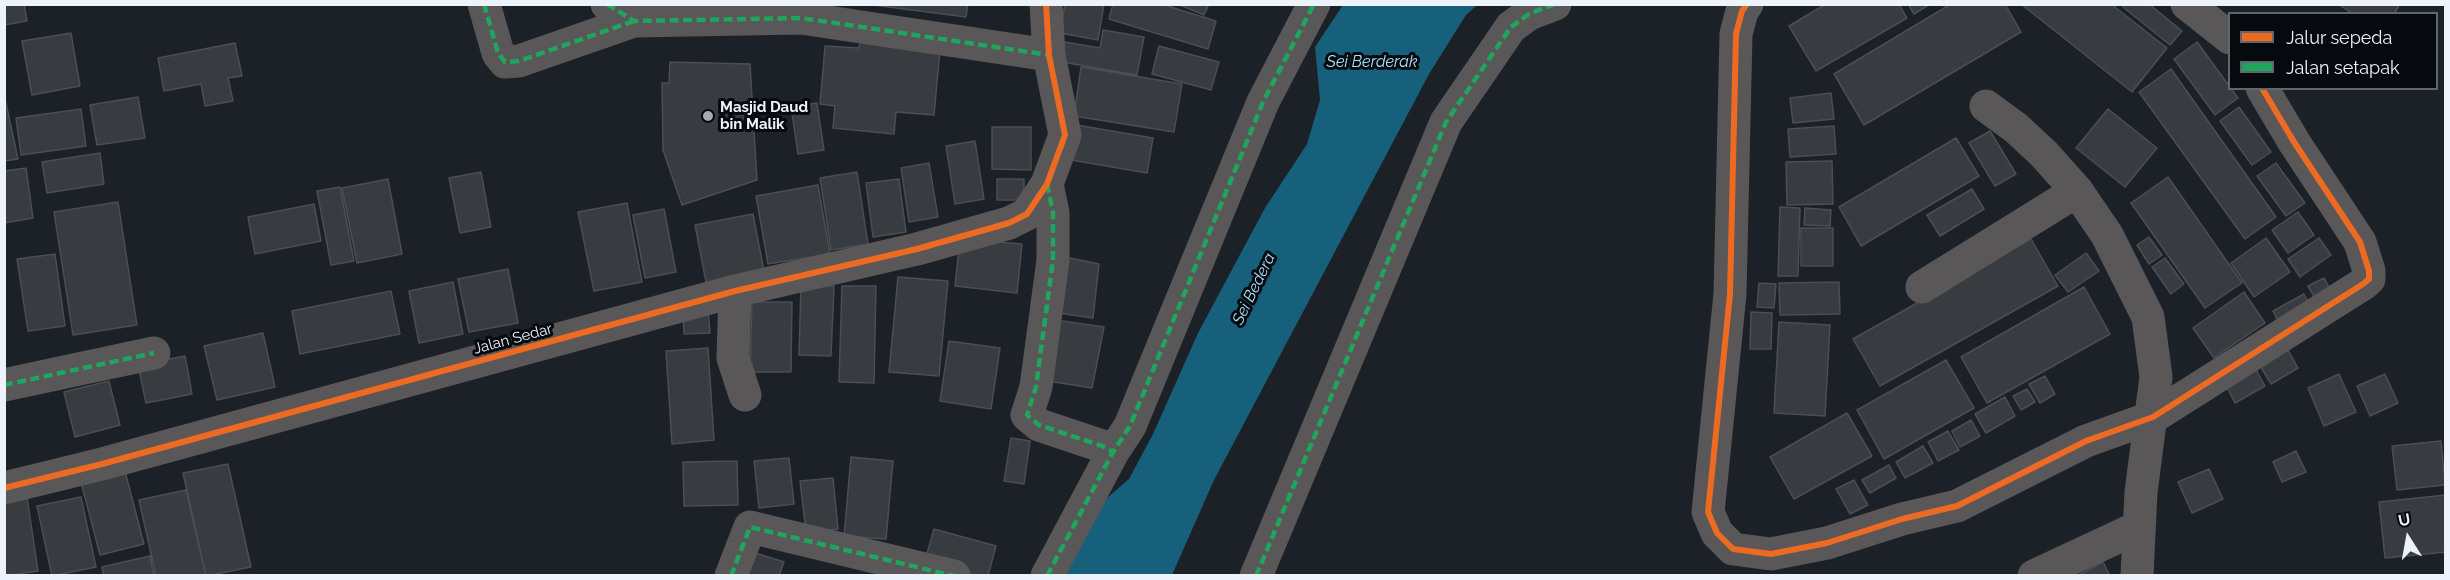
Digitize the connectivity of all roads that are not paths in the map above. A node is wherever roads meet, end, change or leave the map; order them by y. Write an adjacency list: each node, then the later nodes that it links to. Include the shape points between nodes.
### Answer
1 (484, 4): 8 (street, via 498,53 505,62 519,61)
2 (607, 4): 8 (street)
3 (1046, 4): 10 (street)
4 (1314, 4): 21 (street, via 1263,102 1130,426)
5 (1555, 4): 27 (street, via 1529,14 1511,27 1446,122)
6 (1747, 4): 20 (street, via 1736,34 1730,294 1708,512 1717,533 1733,549 1771,554 1827,543 1957,506 2086,441)
7 (2187, 4): 9 (street)
8 (634, 21): 10 (street, via 801,18)
9 (2228, 37)
10 (1049, 55): 13 (street, via 1065,135)
11 (2263, 90): 20 (street, via 2360,242 2369,279)
12 (1986, 106): 14 (street, via 2044,154)
13 (1047, 184): 16 (street, Jalan Sedar, via 1027,214 1010,223); 21 (street, via 1053,213 1053,260 1036,387 1026,415 1040,425)
14 (2077, 191): 15 (street); 20 (street, via 2107,235 2148,317 2156,377)
15 (1922, 287)
16 (735, 291): 19 (street, via 734,358); 22 (street, Jalan Sedar)
17 (154, 353): 18 (street)
18 (4, 385)
19 (745, 395)
20 (2153, 417): 23 (street)
21 (1113, 452): 26 (street)
22 (4, 488)
23 (2139, 527): 28 (street); 29 (street)
24 (731, 576): 25 (street, via 750,527)
25 (954, 576)
26 (1047, 576)
27 (1256, 576)
28 (2034, 576)
29 (2137, 576)

